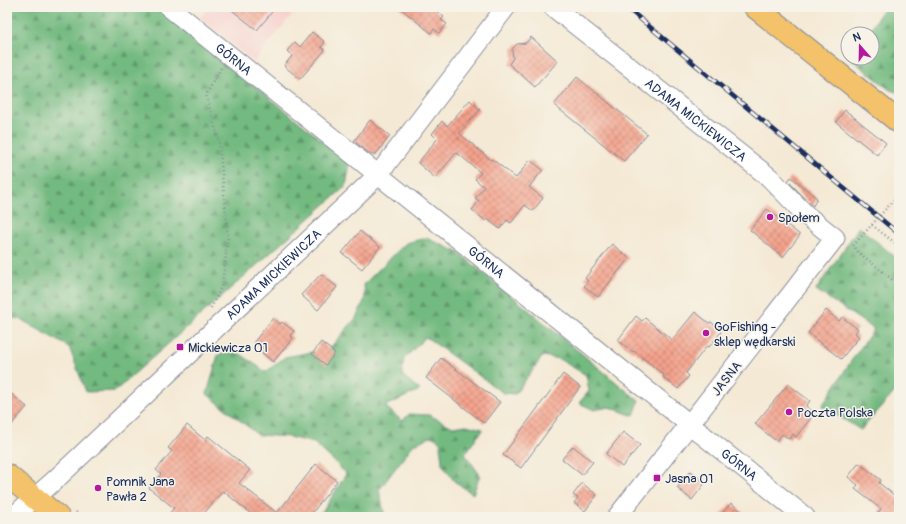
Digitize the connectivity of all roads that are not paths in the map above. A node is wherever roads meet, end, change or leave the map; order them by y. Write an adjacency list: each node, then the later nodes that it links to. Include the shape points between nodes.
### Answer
1 (169, 7): 6 (street, GÓRNA)
2 (506, 7): 6 (street, ADAMA MICKIEWICZA)
3 (553, 7): 7 (street, ADAMA MICKIEWICZA, via 769,177 806,215)
4 (755, 7): 5 (main road)
5 (899, 122)
6 (378, 175): 8 (street, GÓRNA); 10 (street, ADAMA MICKIEWICZA)
7 (835, 238): 8 (street, JASNA)
8 (689, 425): 13 (street, JASNA); 14 (street, GÓRNA)
9 (7, 474): 10 (main road)
10 (35, 497): 11 (street, ADAMA MICKIEWICZA); 12 (main road)
11 (13, 517)
12 (58, 517)
13 (617, 517)
14 (805, 517)

